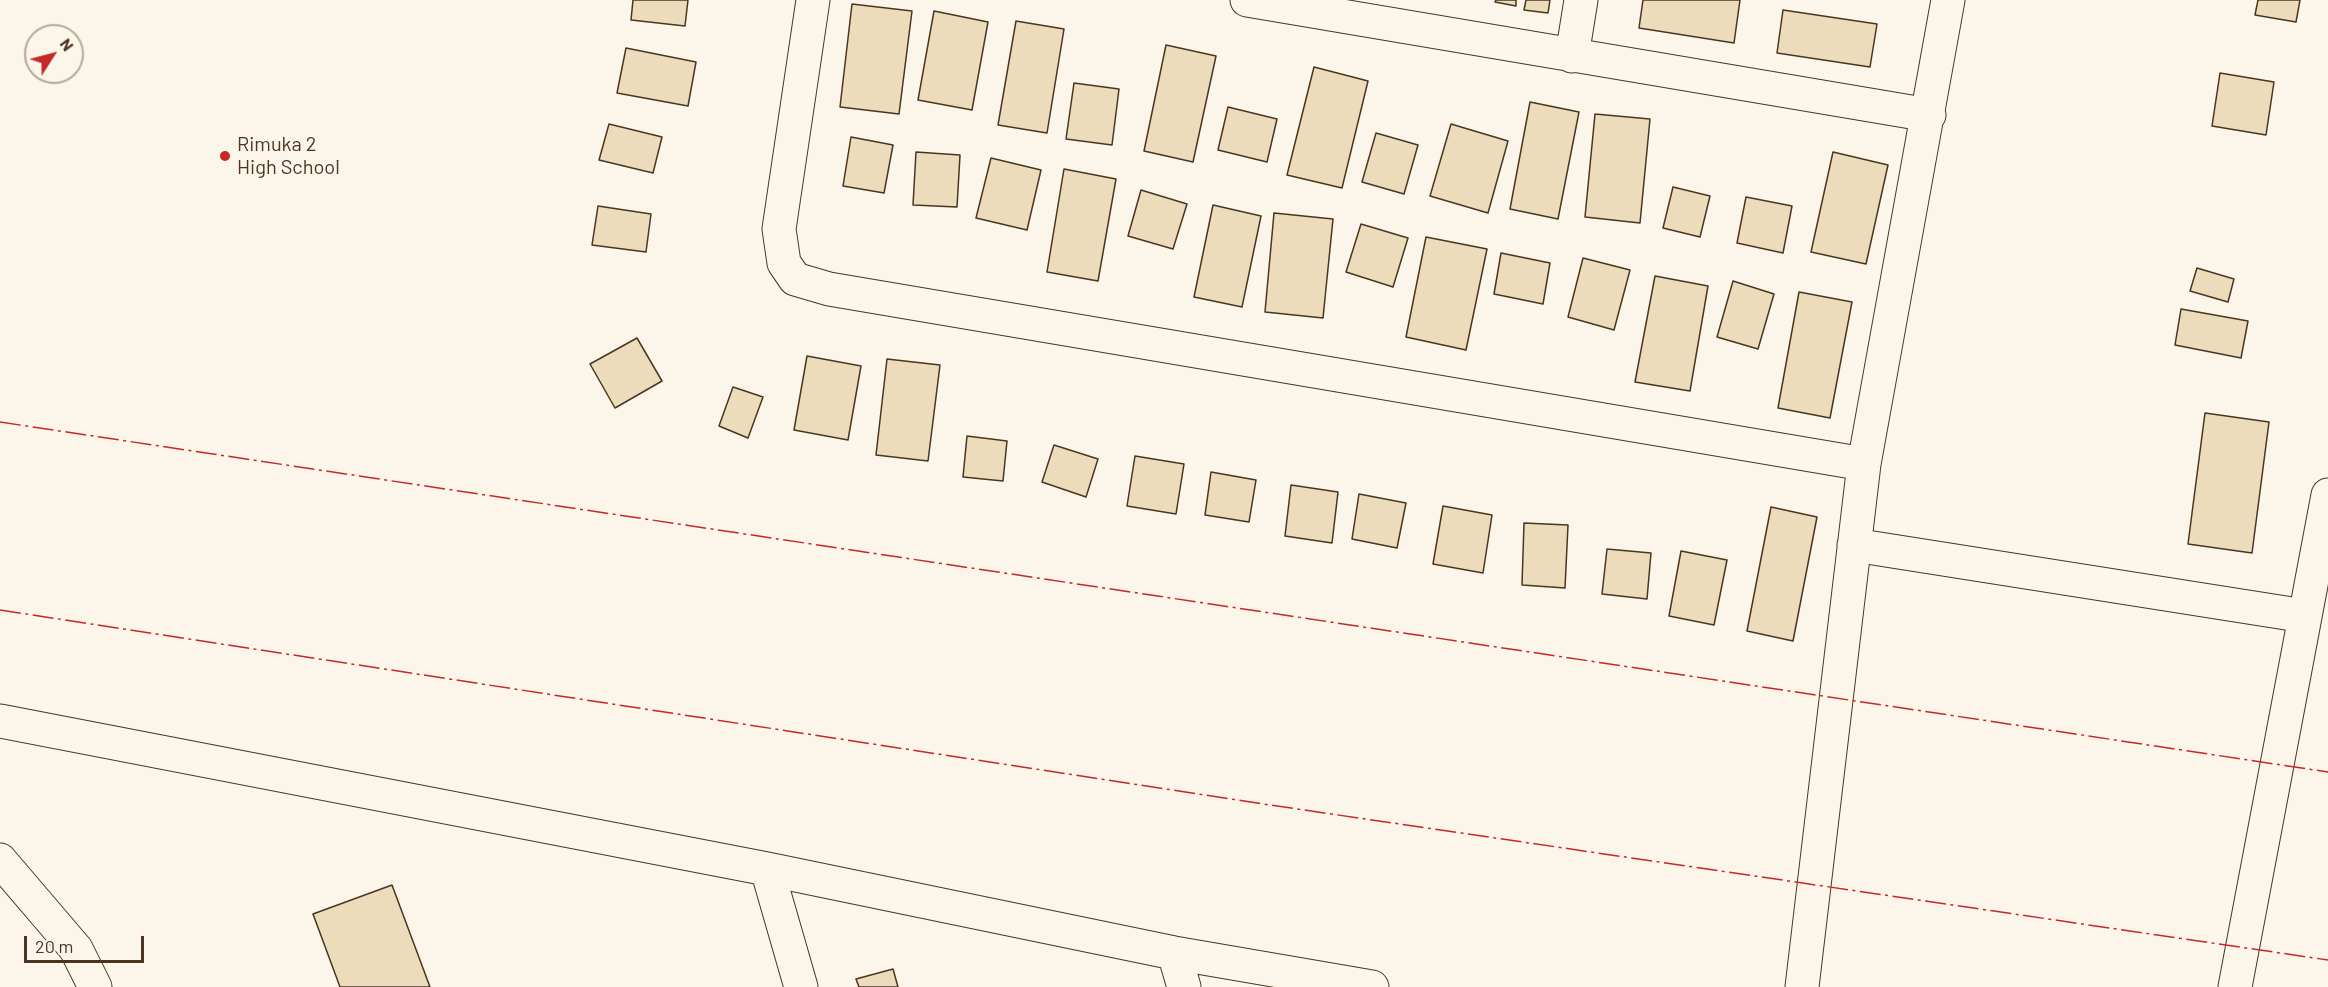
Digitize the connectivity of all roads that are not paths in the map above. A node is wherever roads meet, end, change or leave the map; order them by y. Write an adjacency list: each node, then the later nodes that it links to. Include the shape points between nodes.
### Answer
1 (813, 0): 7 (street, via 779,229 784,263 795,279 829,290)
2 (1247, 0): 5 (street)
3 (1581, 0): 5 (street)
4 (1948, 0): 6 (street)
5 (1572, 56): 6 (street)
6 (1929, 115): 7 (street)
7 (1864, 464): 9 (street)
8 (2328, 495): 10 (street)
9 (1854, 545): 10 (street); 19 (street)
10 (2305, 616): 20 (street)
11 (0, 721): 13 (street)
12 (0, 860): 15 (street, via 76,949)
13 (766, 869): 14 (street); 16 (street)
14 (1174, 953): 17 (street); 18 (street)
15 (95, 987)
16 (801, 987)
17 (1184, 987)
18 (1372, 987)
19 (1802, 987)
20 (2235, 987)

